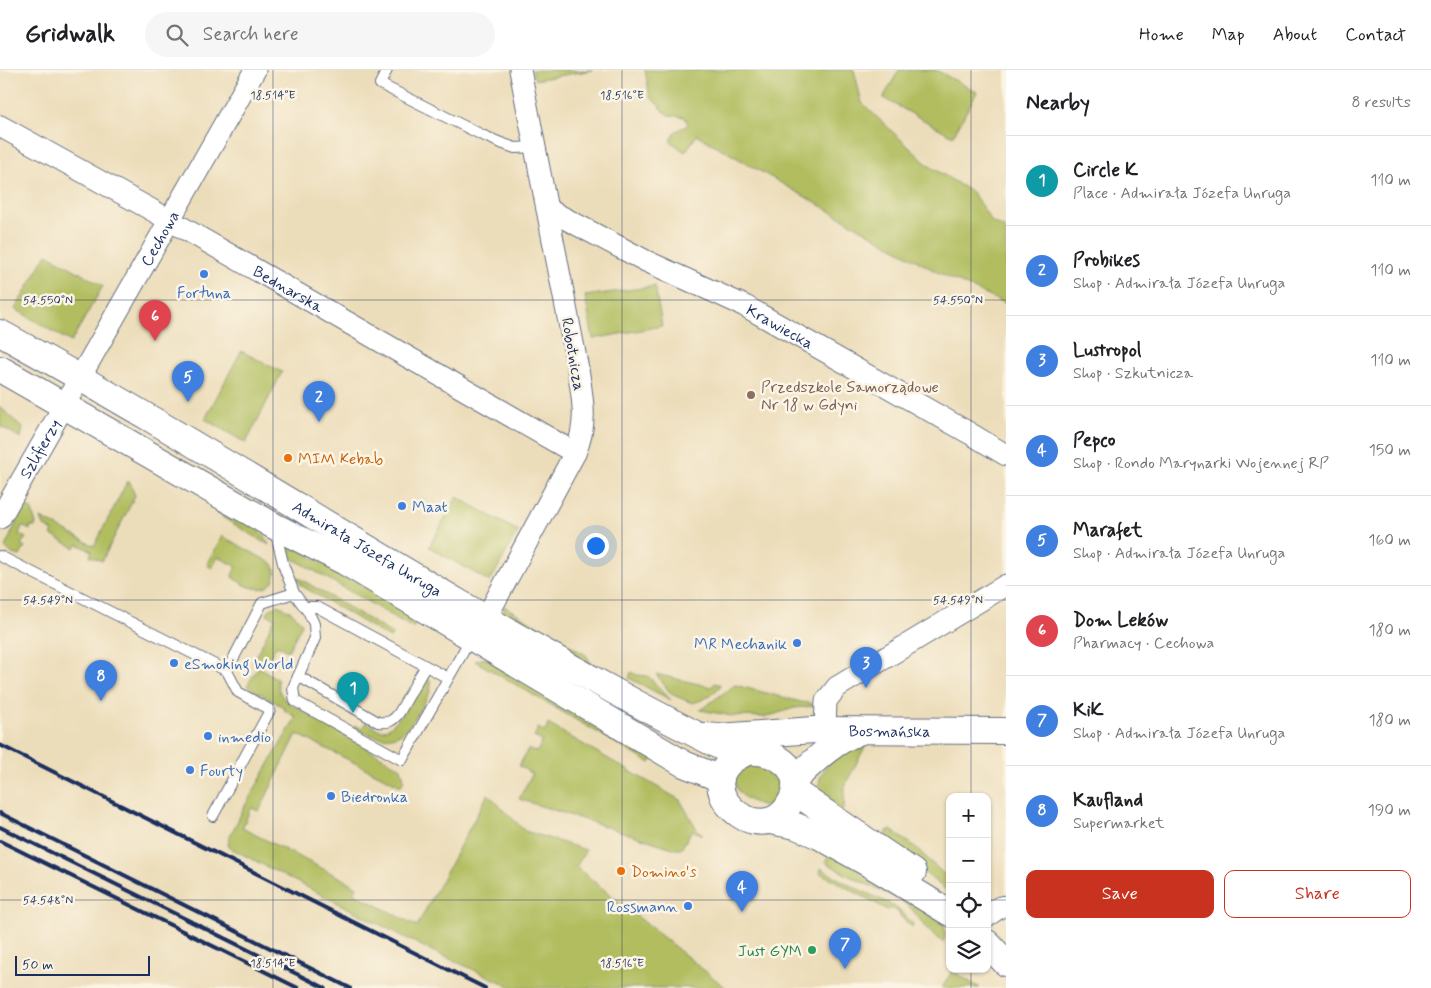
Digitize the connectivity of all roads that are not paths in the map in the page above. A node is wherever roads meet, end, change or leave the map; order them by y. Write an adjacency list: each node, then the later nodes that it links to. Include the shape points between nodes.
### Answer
1 (255, 70): 7 (street, Cechowa)
2 (387, 70): 5 (lane, via 380,84 501,143 515,148)
3 (520, 70): 5 (street, Robotnicza)
4 (0, 126): 7 (street, Bednarska)
5 (535, 147): 6 (street, Robotnicza)
6 (547, 209): 12 (street, Robotnicza, via 584,406 583,428); 13 (street, Krawiecka, via 646,261 745,306)
7 (169, 221): 10 (street, Cechowa); 12 (street, Bednarska)
8 (0, 333): 10 (street, Admirała Józefa Unruga)
9 (0, 369): 11 (street, Admirała Józefa Unruga)
10 (79, 377): 11 (street, Cechowa); 20 (street, Admirała Józefa Unruga)
11 (63, 406): 14 (street, Szlifierzy); 15 (street, Admirała Józefa Unruga)
12 (575, 453): 20 (street, Robotnicza)
13 (1006, 456)
14 (0, 518)
15 (274, 526): 18 (lane); 20 (street, Admirała Józefa Unruga)
16 (0, 556): 22 (lane)
17 (1006, 585): 25 (street, via 837,687 826,701)
18 (294, 593): 19 (lane); 22 (lane, via 262,603)
19 (305, 607): 21 (lane, via 317,607); 23 (lane, via 314,624 316,638)
20 (479, 627): 24 (lane); 28 (street, Admirała Józefa Unruga); 31 (street, Admirała Józefa Unruga, via 684,764)
21 (425, 667): 23 (lane, via 399,713 388,723 378,722); 24 (lane)
22 (227, 671): 33 (lane, via 238,692 270,710)
23 (298, 676): 24 (lane, via 293,688 295,700 402,760)
24 (448, 678)
25 (831, 730): 26 (street, Bosmańska); 28 (street, via 719,737); 30 (street, Bosmańska)
26 (864, 730): 27 (street, Bosmańska); 32 (street, via 826,752)
27 (1006, 731)
28 (698, 735): 29 (street, Admirała Józefa Unruga)
29 (739, 756): 30 (street, via 758,752); 31 (street, via 727,766)
30 (779, 757): 32 (street, via 788,766)
31 (721, 779): 34 (street, via 724,798 734,813 751,820)
32 (795, 786): 34 (street, via 789,806); 35 (street, via 912,870)
33 (213, 816)
34 (770, 820): 37 (street, via 819,836)
35 (946, 902)
36 (1006, 906): 38 (street)
37 (946, 911)
38 (991, 913)
39 (991, 947): 40 (street)
40 (1006, 963)

